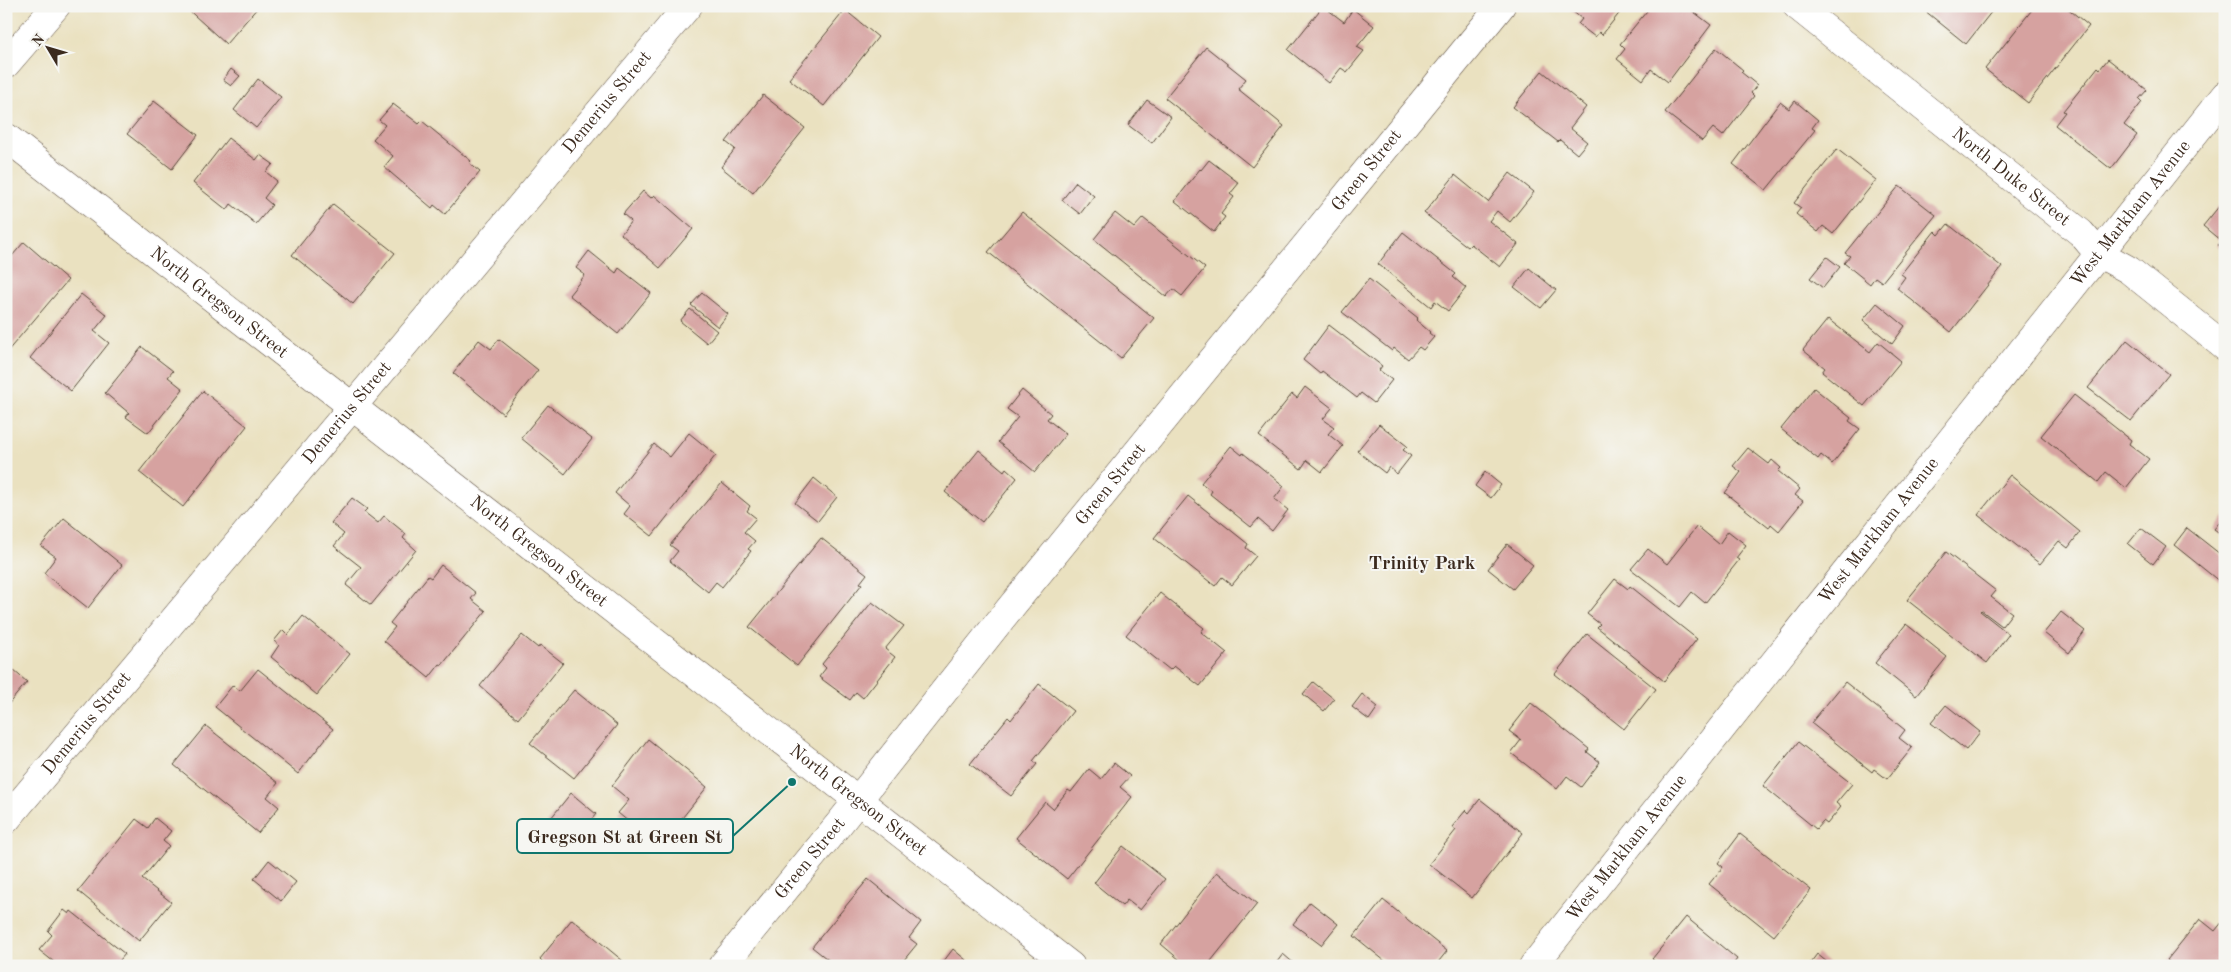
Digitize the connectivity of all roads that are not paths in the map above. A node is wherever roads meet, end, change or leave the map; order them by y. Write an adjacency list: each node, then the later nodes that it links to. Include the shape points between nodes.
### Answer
1 (56, 6): 5 (street)
2 (688, 6): 10 (street, Demerius Street)
3 (1501, 6): 11 (street, Green Street, via 1002,618)
4 (1797, 6): 8 (street, North Duke Street, via 2081,233)
5 (6, 64)
6 (2225, 95): 8 (street, West Markham Avenue)
7 (6, 137): 10 (street, North Gregson Street)
8 (2098, 253): 9 (street, North Duke Street, via 2129,270); 15 (street, West Markham Avenue)
9 (2225, 347)
10 (354, 407): 11 (street, North Gregson Street); 12 (street, Demerius Street)
11 (858, 800): 13 (street, Green Street); 14 (street, North Gregson Street)
12 (6, 820)
13 (722, 966)
14 (1071, 966)
15 (1533, 966)

